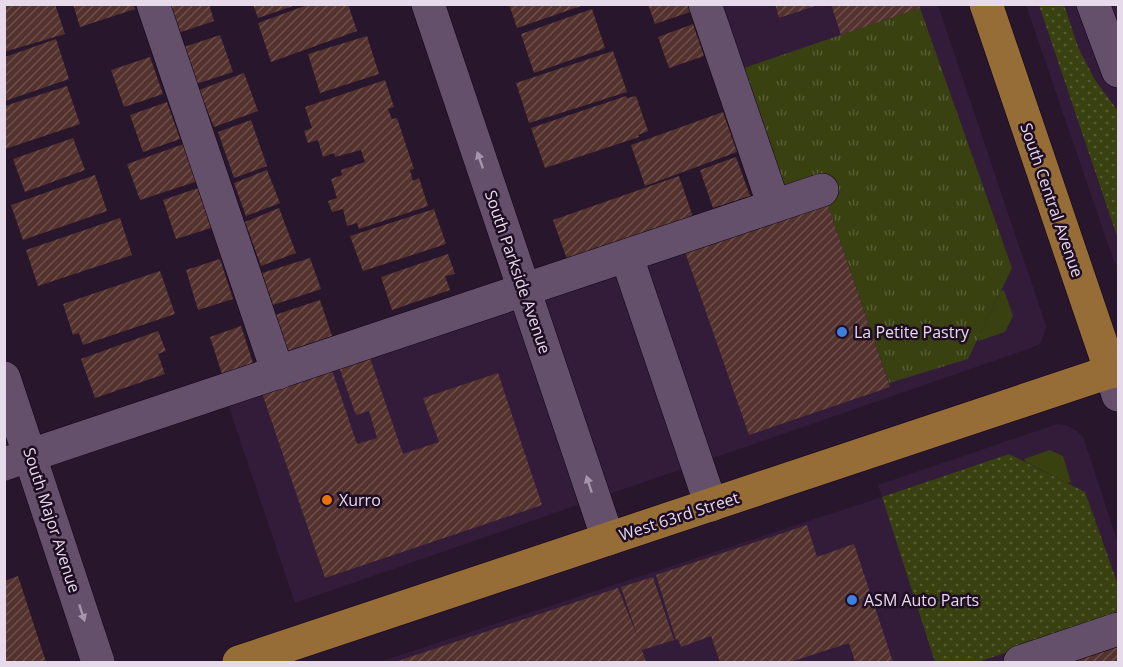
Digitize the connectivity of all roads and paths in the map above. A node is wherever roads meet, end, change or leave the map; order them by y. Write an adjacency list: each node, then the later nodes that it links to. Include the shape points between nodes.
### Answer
1 (153, 4): 11 (street)
2 (428, 4): 10 (street, South Parkside Avenue, one-way to 2)
3 (705, 4): 8 (street)
4 (987, 4): 13 (main road, South Central Avenue)
5 (1093, 4): 6 (street)
6 (1119, 70)
7 (822, 190): 8 (street)
8 (774, 206): 10 (street)
9 (631, 269): 15 (street)
10 (525, 290): 11 (street); 16 (street, South Parkside Avenue, one-way to 10)
11 (278, 373): 14 (street)
12 (4, 378): 14 (street, South Major Avenue)
13 (1116, 379): 15 (main road, West 63rd Street)
14 (18, 460): 18 (street, South Major Avenue, one-way to 18)
15 (711, 505): 16 (main road, West 63rd Street)
16 (608, 539): 19 (main road, West 63rd Street)
17 (1119, 629): 20 (street)
18 (98, 663)
19 (239, 663)
20 (1020, 663)

